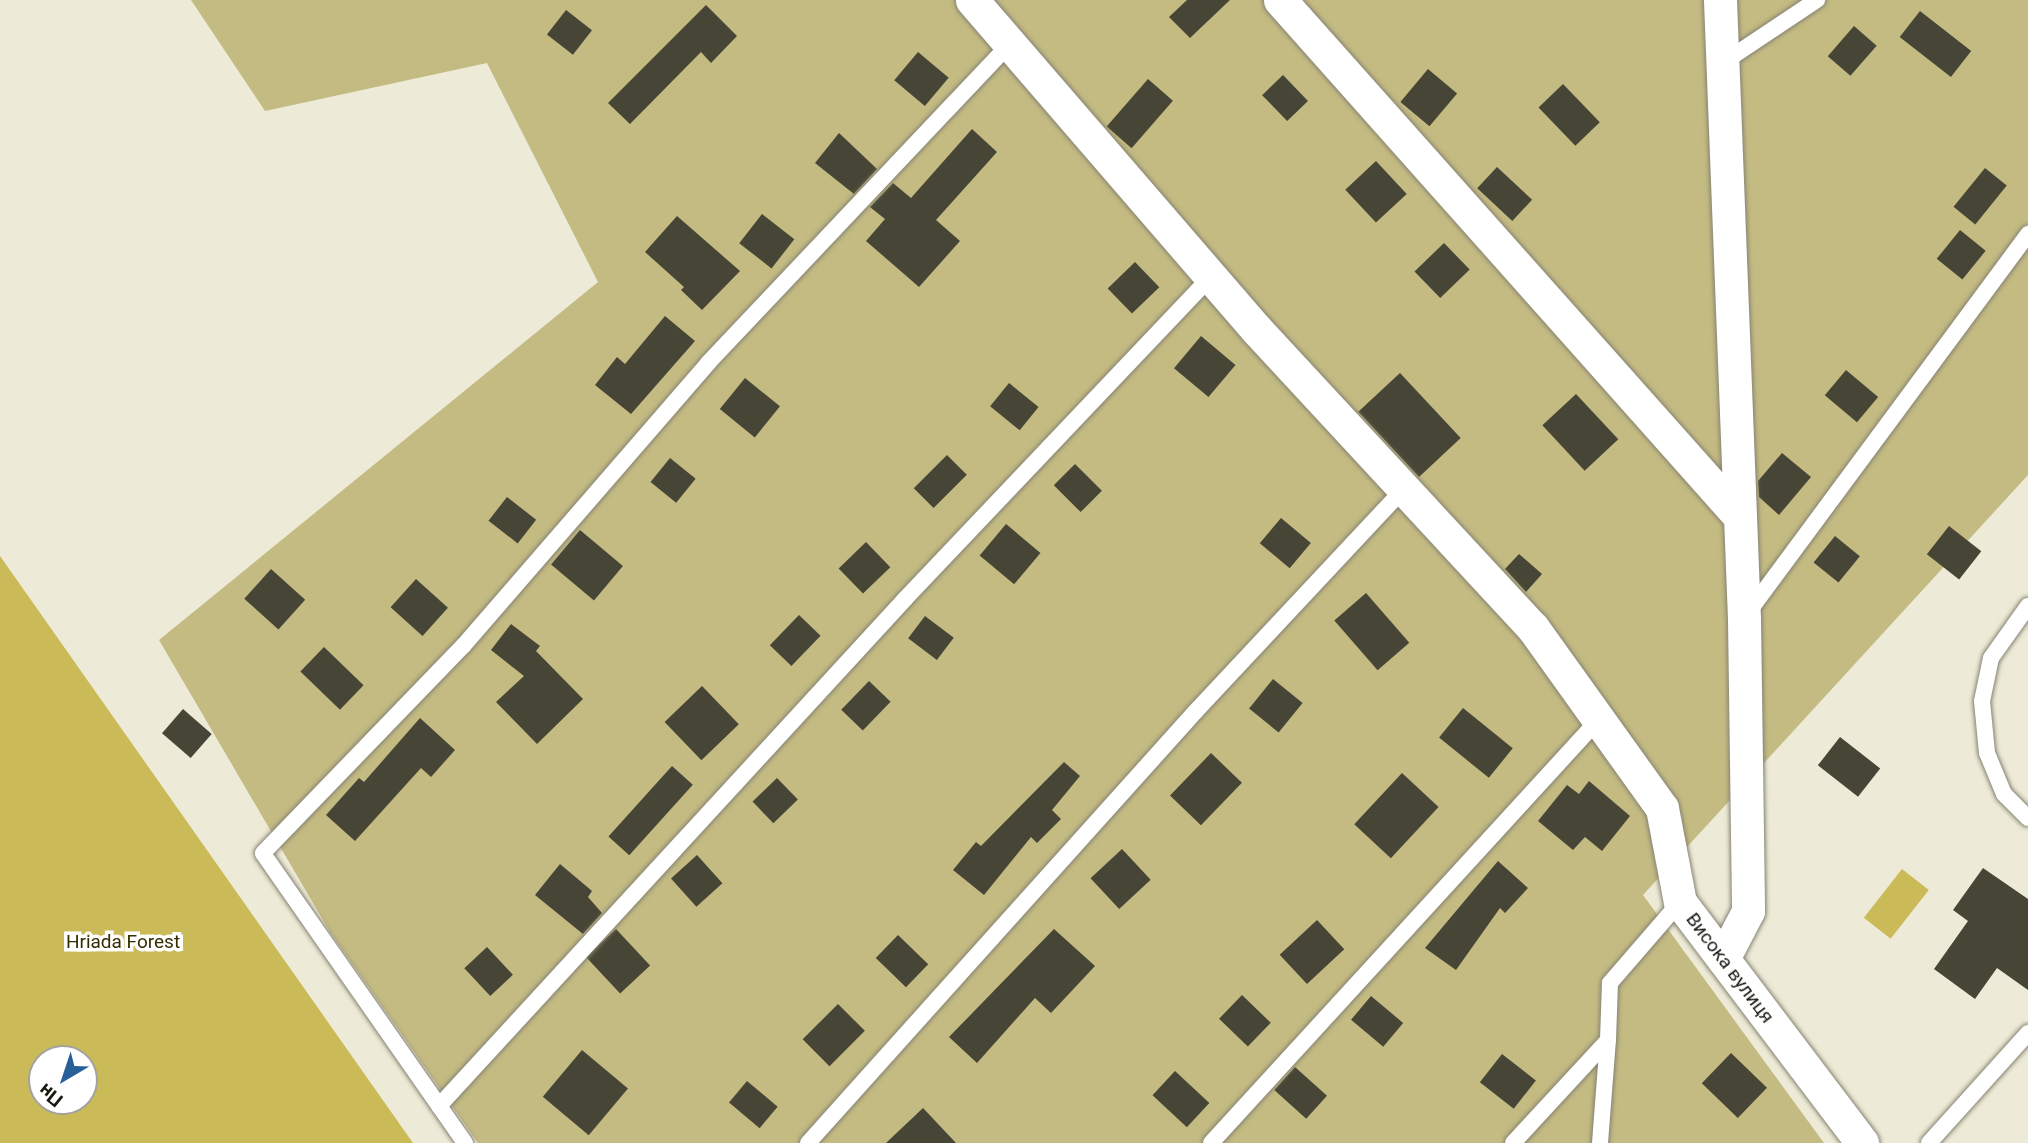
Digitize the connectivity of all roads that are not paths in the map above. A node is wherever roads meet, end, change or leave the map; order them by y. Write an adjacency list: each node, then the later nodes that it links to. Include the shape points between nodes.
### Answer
1 (972, 0): 5 (street)
2 (1280, 0): 10 (street)
3 (1817, 0): 6 (lane)
4 (1716, 6): 6 (street)
5 (1010, 44): 8 (street); 19 (lane, via 708,363 464,645 263,853)
6 (1724, 62): 10 (street)
7 (2028, 234): 12 (lane)
8 (1211, 277): 9 (street); 19 (lane, via 905,599)
9 (1405, 489): 13 (street, via 1533,628); 21 (lane, via 1195,712)
10 (1740, 517): 12 (street)
11 (2028, 606): 14 (lane, via 1992,659 1982,701 1987,753 2004,794)
12 (1744, 619): 16 (street, via 1748,911)
13 (1599, 719): 15 (street, via 1662,808); 22 (lane)
14 (2028, 818)
15 (1680, 902): 16 (street, Висока вулиця); 18 (lane, Висока вулиця, via 1610,983)
16 (1723, 958): 25 (street, Висока вулиця)
17 (2028, 1033): 26 (lane)
18 (1608, 1040): 23 (lane); 24 (lane, Висока вулиця)
19 (439, 1106): 20 (lane)
20 (465, 1143)
21 (808, 1143)
22 (1211, 1143)
23 (1513, 1143)
24 (1600, 1143)
25 (1862, 1143)
26 (1929, 1143)

